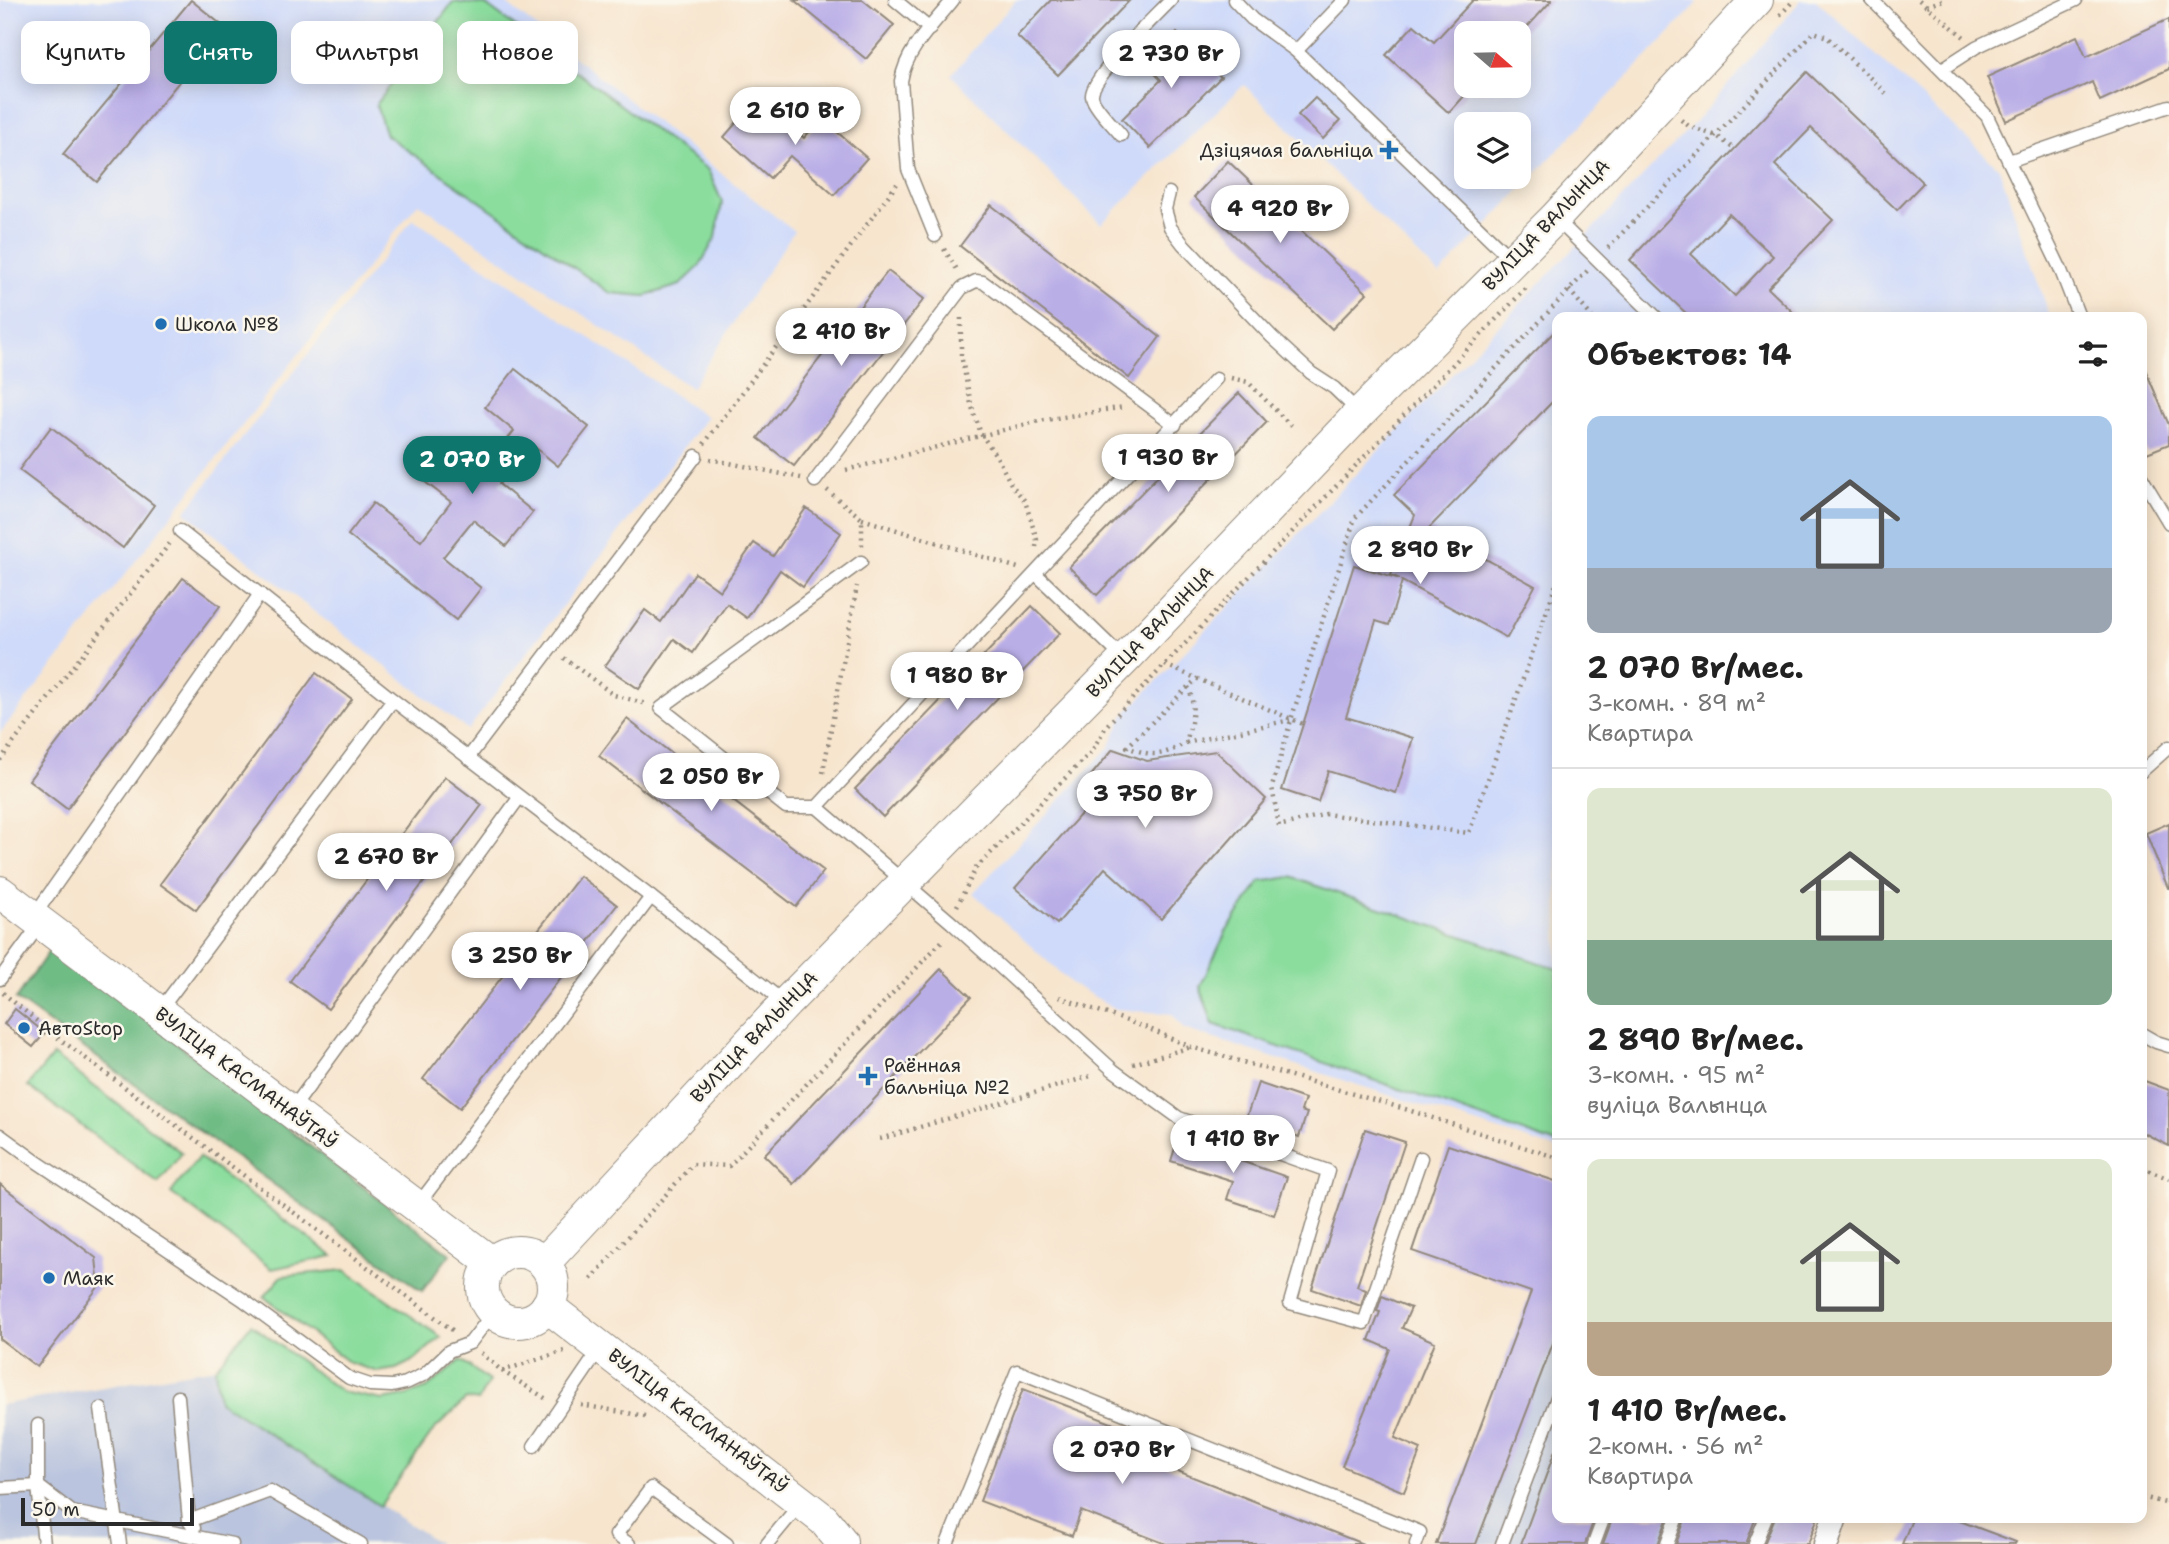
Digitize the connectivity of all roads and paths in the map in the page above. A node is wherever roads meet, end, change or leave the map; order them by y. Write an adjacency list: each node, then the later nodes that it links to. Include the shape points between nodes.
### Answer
1 (895, 0): 13 (lane)
2 (953, 0): 13 (lane)
3 (1171, 0): 20 (lane, via 1114,60 1092,91 1092,100)
4 (1234, 0): 15 (lane)
5 (1345, 0): 15 (lane)
6 (1794, 0): 12 (path)
7 (1872, 0): 16 (lane)
8 (1919, 0): 11 (path)
9 (1943, 0): 11 (path)
10 (2076, 0): 14 (lane)
11 (1927, 6): 14 (path)
12 (1766, 10): 26 (street, ВУЛІЦА ВАЛЫНЦА)
13 (929, 29): 24 (lane, via 908,55 901,81)
14 (1976, 47): 16 (lane)
15 (1296, 51): 29 (lane)
16 (1942, 69): 23 (lane, via 1987,116)
17 (1886, 93): 21 (path, via 1827,37 1814,32)
18 (2169, 106): 23 (lane)
19 (1671, 129): 21 (path, via 1680,119)
20 (1121, 135)
21 (1717, 136): 22 (path); 28 (path)
22 (1734, 149)
23 (2010, 161): 34 (lane)
24 (908, 169): 27 (lane); 41 (path)
25 (1169, 192): 37 (lane, via 1165,209 1170,227 1183,244 1311,373 1334,387)
26 (1555, 218): 28 (lane); 29 (street, ВУЛІЦА ВАЛЫНЦА)
27 (935, 236): 30 (path, via 957,268)
28 (1598, 258): 31 (path); 33 (lane)
29 (1522, 272): 37 (street, ВУЛІЦА ВАЛЫНЦА); 53 (path)
30 (962, 288): 36 (lane, via 983,282); 40 (path, via 961,355); 42 (lane)
31 (1569, 290): 32 (path); 58 (path, via 1355,518)
32 (1588, 312)
33 (1651, 312)
34 (2077, 312)
35 (1216, 379): 38 (lane); 39 (path, via 1235,377 1248,382)
36 (1146, 403): 38 (lane); 40 (path)
37 (1360, 413): 52 (street, ВУЛІЦА ВАЛЫНЦА)
38 (1175, 425): 48 (lane)
39 (1294, 429)
40 (981, 434): 42 (path); 48 (path, via 1025,501 1037,540)
41 (696, 456): 51 (lane)
42 (817, 479)
43 (2147, 486): 45 (lane)
44 (862, 519): 48 (path)
45 (2169, 523)
46 (180, 531): 49 (lane); 63 (path)
47 (862, 562): 57 (lane)
48 (1036, 574): 52 (lane); 66 (lane)
49 (260, 594): 56 (lane); 70 (lane)
50 (1552, 596): 58 (path, via 1469,833 1326,814 1279,826 1272,787)
51 (551, 648): 57 (path, via 614,695); 62 (lane)
52 (1125, 659): 67 (street, ВУЛІЦА ВАЛЫНЦА)
53 (1165, 664): 54 (path); 71 (path, via 1107,725 1092,751 976,869)
54 (1198, 678): 55 (path); 58 (path)
55 (1188, 687): 60 (path, via 1193,697); 60 (path, via 1126,747 1148,755 1167,753)
56 (393, 700): 62 (lane); 76 (lane)
57 (661, 708): 66 (lane, via 786,807)
58 (1291, 720): 59 (path); 60 (path)
59 (1303, 724)
60 (1186, 743)
61 (2169, 747): 64 (lane)
62 (468, 758): 65 (lane)
63 (0, 760)
64 (2147, 767)
65 (519, 798): 69 (lane); 81 (lane)
66 (817, 807): 67 (lane)
67 (904, 882): 71 (lane); 75 (street, ВУЛІЦА ВАЛЫНЦА)
68 (0, 892): 70 (street, ВУЛІЦА КАСМАНАЎТАЎ)
69 (651, 897): 75 (lane); 88 (lane)
70 (37, 921): 72 (lane); 76 (street, ВУЛІЦА КАСМАНАЎТАЎ)
71 (952, 923): 80 (lane); 91 (path, via 950,933 729,1166 693,1164)
72 (0, 979)
73 (0, 990): 94 (path)
74 (1050, 993): 79 (path)
75 (786, 1003): 90 (street, ВУЛІЦА ВАЛЫНЦА)
76 (158, 1012): 81 (street, ВУЛІЦА КАСМАНАЎТАЎ)
77 (2147, 1037): 78 (lane)
78 (2169, 1046)
79 (1191, 1047): 80 (path); 84 (path)
80 (1113, 1070): 83 (path); 85 (lane, via 1180,1118 1328,1171 1290,1303 1364,1323)
81 (291, 1111): 88 (street, ВУЛІЦА КАСМАНАЎТАЎ)
82 (0, 1135): 94 (lane, via 242,1298 349,1378 370,1385 406,1383 425,1374 449,1351)
83 (880, 1139)
84 (1552, 1156)
85 (1421, 1158)
86 (2147, 1170): 87 (path)
87 (2169, 1179)
88 (417, 1206): 89 (street, ВУЛІЦА КАСМАНАЎТАЎ)
89 (492, 1263): 90 (street, via 517,1252); 93 (street, via 483,1293)
90 (544, 1263): 92 (street, via 552,1279)
91 (591, 1279)
92 (547, 1306): 93 (street, via 524,1322); 95 (street, ВУЛІЦА КАСМАНАЎТАЎ)
93 (493, 1313): 94 (lane)
94 (470, 1343): 97 (path)
95 (602, 1346): 99 (lane); 108 (street, ВУЛІЦА КАСМАНАЎТАЎ)
96 (570, 1349): 97 (path)
97 (502, 1371): 99 (path, via 545,1399)
98 (178, 1397): 111 (lane)
99 (562, 1402): 102 (path); 104 (lane)
100 (101, 1409): 110 (lane)
101 (1552, 1411): 127 (lane)
102 (652, 1417)
103 (38, 1425): 105 (lane)
104 (534, 1446)
105 (38, 1486): 106 (lane); 110 (lane, via 72,1512); 118 (lane)
106 (0, 1488)
107 (2147, 1498): 109 (path)
108 (802, 1502): 117 (street, ВУЛІЦА КАСМАНАЎТАЎ); 124 (lane)
109 (2169, 1504)
110 (118, 1520): 116 (lane); 119 (lane)
111 (189, 1521): 116 (lane); 121 (lane, via 270,1491)
112 (1602, 1523): 128 (lane)
113 (1675, 1523): 129 (lane)
114 (1764, 1523): 130 (lane)
115 (1833, 1523): 131 (street)
116 (200, 1540): 120 (lane)
117 (843, 1543)
118 (44, 1544)
119 (120, 1544)
120 (232, 1544)
121 (361, 1544)
122 (629, 1544): 123 (lane, via 616,1535 651,1488)
123 (727, 1544)
124 (767, 1544)
125 (947, 1544): 126 (lane, via 1017,1371 1420,1532)
126 (1416, 1544)
127 (1502, 1544)
128 (1594, 1544)
129 (1667, 1544)
130 (1755, 1544)
131 (1826, 1544)

